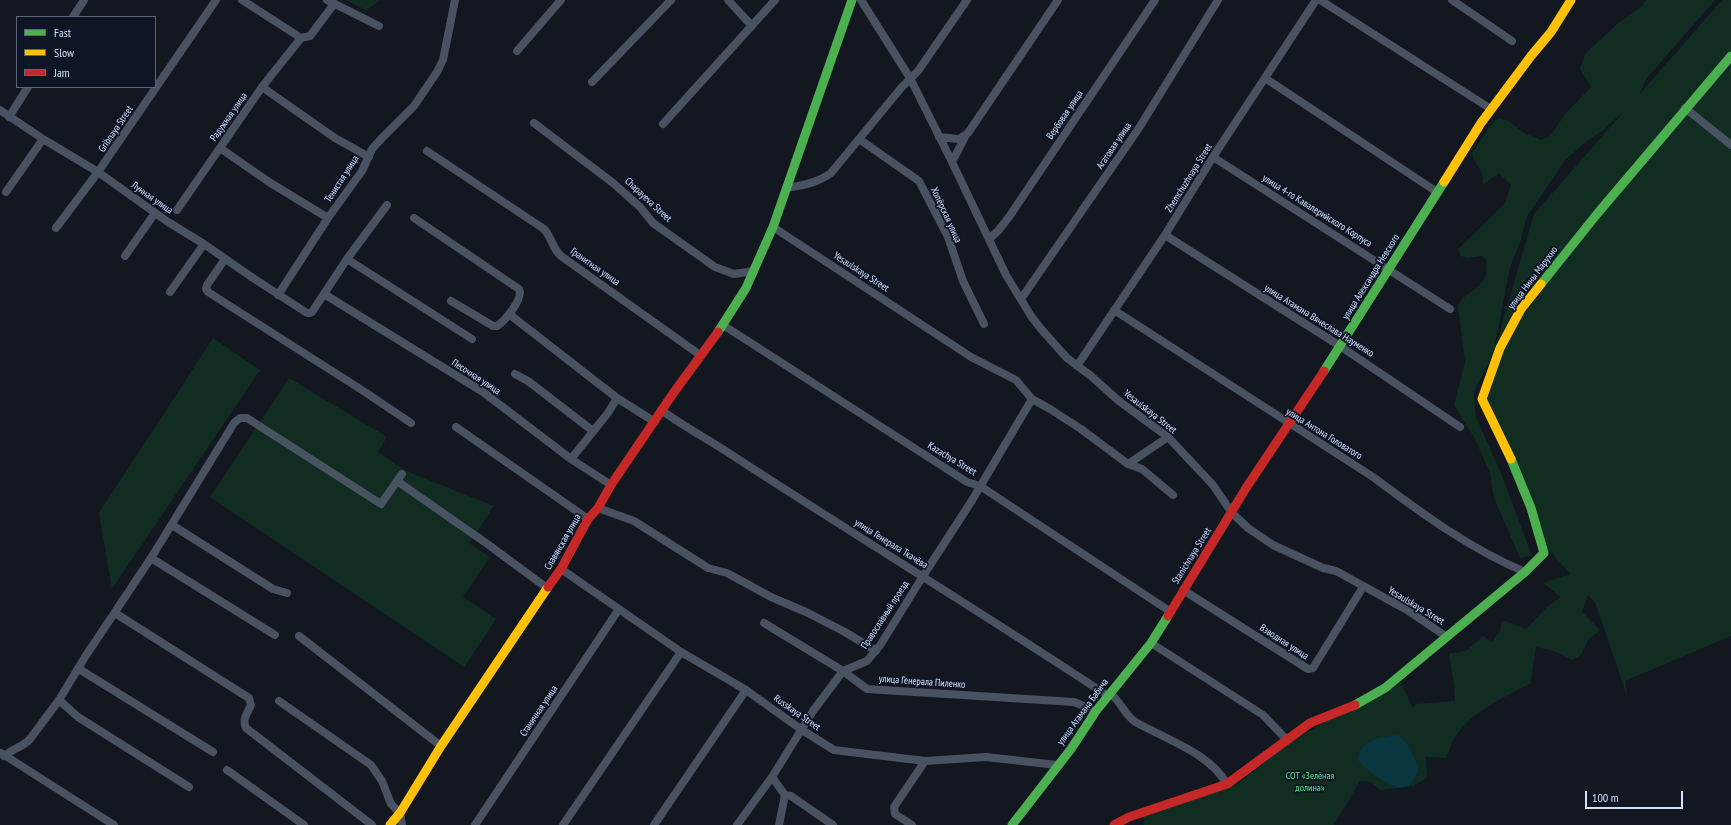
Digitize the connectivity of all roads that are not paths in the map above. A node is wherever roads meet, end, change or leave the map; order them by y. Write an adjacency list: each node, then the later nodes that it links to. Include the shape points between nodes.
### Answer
1 (84, 0): 20 (street)
2 (216, 0): 30 (street, Gribnaya Street)
3 (242, 0): 23 (street)
4 (455, 0): 47 (street, Тенистая улица, via 443,60 437,72 414,106 382,138)
5 (561, 0): 25 (street)
6 (671, 0): 29 (street)
7 (728, 0): 22 (street)
8 (775, 0): 22 (street)
9 (852, 0): 51 (street)
10 (967, 0): 27 (street, via 918,71)
11 (1058, 0): 40 (street)
12 (1155, 0): 62 (street, Вербовая улица, via 1008,217)
13 (1218, 0): 72 (street, Агатовая улица, via 1139,128)
14 (1316, 0): 28 (street, Zhemchuzhnaya Street)
15 (1320, 0): 35 (street)
16 (1452, 0): 24 (street)
17 (1571, 0): 35 (street, улица Александра Невского, via 1551,32)
18 (864, 1): 27 (street, Yesaulskaya Street)
19 (330, 2): 21 (street); 23 (street, Радужная улица, via 310,36)
20 (74, 16)
21 (379, 26)
22 (752, 26): 39 (street)
23 (301, 38): 31 (street, Радужная улица)
24 (1512, 41)
25 (517, 51)
26 (1731, 56): 34 (street, улица Нины Марухно)
27 (910, 78): 41 (street, Yesaulskaya Street); 43 (street)
28 (1266, 78): 48 (street, Zhemchuzhnaya Street); 53 (street)
29 (592, 82)
30 (156, 87)
31 (262, 87): 45 (street, Радужная улица); 47 (street, via 335,138)
32 (27, 88): 37 (street)
33 (156, 88): 50 (street, Gribnaya Street)
34 (1685, 108): 44 (street); 107 (street, улица Нины Марухно, via 1522,309 1500,348 1482,399 1489,418 1515,466 1538,527 1544,553)
35 (1491, 109): 53 (street, улица Александра Невского)
36 (0, 110): 37 (street, Лунная улица)
37 (9, 116): 42 (street, Лунная улица)
38 (534, 123): 68 (street, Chapayeva Street, via 613,183 640,207 653,223 715,267 734,274)
39 (664, 124)
40 (968, 133): 41 (street, via 959,139); 49 (street)
41 (939, 138): 49 (street, Yesaulskaya Street)
42 (43, 139): 50 (street, Лунная улица); 52 (street)
43 (859, 139): 51 (street, via 822,180); 77 (street, Хопёрская улица, via 919,181 948,237 963,281)
44 (1731, 145)
45 (220, 148): 55 (street, Радужная улица); 57 (street)
46 (427, 150): 81 (street, Гранитная улица, via 544,229 550,235 556,252)
47 (369, 157): 57 (street, Тенистая улица, via 362,171)
48 (1213, 157): 61 (street, Zhemchuzhnaya Street); 67 (street, улица 4-го Кавалерийского Корпуса)
49 (952, 162): 62 (street, Yesaulskaya Street)
50 (98, 172): 56 (street, Лунная улица); 60 (street, Gribnaya Street)
51 (787, 188): 59 (street)
52 (6, 192)
53 (1437, 192): 67 (street, улица Александра Невского)
54 (387, 204): 66 (street)
55 (177, 210)
56 (155, 213): 63 (street, Лунная улица); 64 (street)
57 (328, 218): 71 (street, Тенистая улица)
58 (414, 218): 76 (street, via 519,289 520,297)
59 (773, 227): 68 (street, Славянская улица); 85 (street, Yesaulskaya Street, via 971,357 1016,380)
60 (56, 228)
61 (1165, 235): 75 (street, Zhemchuzhnaya Street); 80 (street, улица Атамана Вячеслава Науменко)
62 (989, 238): 72 (street, Yesaulskaya Street, via 1006,275)
63 (204, 244): 65 (street, Лунная улица); 69 (street)
64 (125, 256)
65 (226, 259): 71 (street, Лунная улица); 88 (street, via 207,285 208,292)
66 (347, 259): 70 (street); 79 (street)
67 (1389, 268): 74 (street, улица 4-го Кавалерийского Корпуса); 80 (street, улица Александра Невского)
68 (754, 271): 78 (street, Славянская улица)
69 (170, 292)
70 (324, 294): 71 (street, Лунная улица, via 310,314); 94 (street, Песочная улица, via 483,392)
71 (278, 295)
72 (1021, 299): 82 (street, Yesaulskaya Street, via 1041,329)
73 (451, 301): 76 (street, via 493,326 500,324)
74 (1450, 309)
75 (1114, 310): 82 (street, Zhemchuzhnaya Street); 89 (street, улица Антона Головатого)
76 (509, 314): 84 (street)
77 (984, 324)
78 (723, 325): 81 (street, Славянская улица); 99 (street, Kazachya Street, via 961,478)
79 (472, 339)
80 (1340, 346): 89 (street, улица Александра Невского); 90 (street, улица Атамана Вячеслава Науменко)
81 (700, 355): 86 (street, Славянская улица)
82 (1077, 366): 93 (street, Yesaulskaya Street)
83 (515, 374): 92 (street, via 528,381)
84 (617, 398): 87 (street); 92 (street)
85 (1032, 399): 95 (street, Yesaulskaya Street, via 1081,429); 99 (street, Православный проезд)
86 (661, 410): 87 (street, Славянская улица); 108 (street, улица Генерала Ткачёва)
87 (655, 422): 98 (street, Славянская улица)
88 (411, 423)
89 (1289, 424): 102 (street, улица Александра Невского); 107 (street, улица Антона Головатого, via 1373,477 1469,543 1499,561)
90 (1460, 426)
91 (456, 427): 103 (street)
92 (593, 431): 94 (street)
93 (1168, 437): 95 (street); 102 (street, Yesaulskaya Street, via 1213,485)
94 (571, 459): 98 (street, Песочная улица)
95 (1128, 464): 100 (street, Yesaulskaya Street, via 1142,469)
96 (402, 474): 97 (street)
97 (397, 481): 104 (street, via 381,504 247,418 240,418 234,423); 110 (street)
98 (611, 485): 101 (street, Славянская улица)
99 (980, 486): 108 (street, Православный проезд); 115 (street, Kazachya Street)
100 (1173, 495)
101 (598, 508): 103 (street, Славянская улица); 121 (street, via 634,521 708,568 727,573 771,597 806,612)
102 (1232, 512): 109 (street, Yesaulskaya Street, via 1248,528 1273,544 1323,568 1336,571); 111 (street, Stanichnaya Street)
103 (588, 519): 106 (street, Славянская улица)
104 (172, 525): 105 (street); 112 (street, via 273,589)
105 (152, 558): 114 (street); 117 (street)
106 (561, 568): 110 (street, Славянская улица); 113 (street, Russkaya Street)
107 (1525, 572): 119 (street)
108 (923, 576): 121 (street, Православный проезд); 126 (street, улица Генерала Ткачёва)
109 (1362, 587): 111 (street, Взводная улица, via 1313,668 1308,669); 119 (street, Yesaulskaya Street, via 1407,610)
110 (547, 588): 132 (street, Славянская улица)
111 (1183, 590): 115 (street, Stanichnaya Street)
112 (287, 593)
113 (619, 609): 122 (street, Russkaya Street); 148 (street, Станичная улица)
114 (115, 612): 123 (street); 145 (street, via 248,698 251,705 244,718 246,728)
115 (1171, 612): 120 (street, улица Атамана Бабича)
116 (764, 623): 124 (street, улица Генерала Пиленко)
117 (275, 635)
118 (299, 636): 132 (street)
119 (1447, 637): 131 (street, via 1384,688 1358,704 1310,723)
120 (1151, 643): 126 (street, улица Атамана Бабича); 131 (street, via 1263,715)
121 (876, 651): 124 (street, Православный проезд, via 867,661)
122 (681, 652): 125 (street, Russkaya Street); 149 (street)
123 (79, 669): 127 (street); 133 (street)
124 (843, 672): 129 (street, улица Генерала Пиленко, via 867,689 1074,702); 130 (street, Православный проезд)
125 (746, 690): 130 (street, Russkaya Street); 150 (street)
126 (1109, 695): 129 (street, улица Атамана Бабича); 139 (street, улица Генерала Ткачёва, via 1119,700 1134,721 1206,760 1221,773)
127 (59, 700): 134 (street, via 25,745); 140 (street, via 78,717)
128 (279, 701): 142 (street, via 371,765 382,781 391,804)
129 (1096, 711): 136 (street, улица Атамана Бабича)
130 (802, 730): 135 (street, Russkaya Street, via 834,750); 138 (street, Православный проезд)
131 (1286, 739): 139 (street)
132 (441, 746): 142 (street, Славянская улица)
133 (212, 752)
134 (2, 754): 143 (street)
135 (926, 761): 136 (street, Russkaya Street, via 986,757); 154 (street, via 894,807 895,814)
136 (1057, 766): 155 (street, улица Атамана Бабича)
137 (227, 770): 144 (street)
138 (772, 777): 141 (street); 151 (street, Православный проезд)
139 (1227, 784): 156 (street, via 1129,817)
140 (189, 787)
141 (785, 795): 152 (street); 153 (street, via 792,796)
142 (400, 813): 146 (street, Славянская улица); 147 (street)
143 (114, 825)
144 (304, 825)
145 (372, 825)
146 (390, 825)
147 (402, 825)
148 (475, 825)
149 (563, 825)
150 (654, 825)
151 (737, 825)
152 (780, 825)
153 (833, 825)
154 (912, 825)
155 (1012, 825)
156 (1114, 825)

